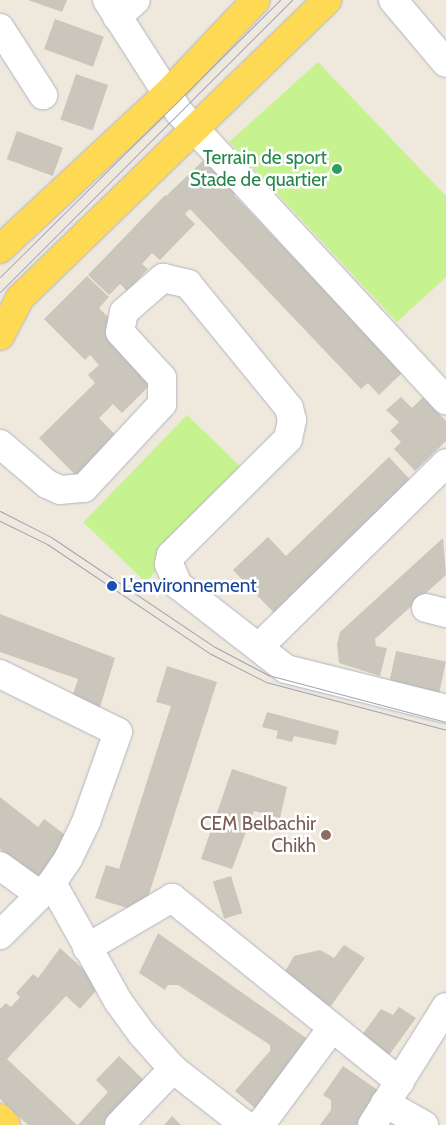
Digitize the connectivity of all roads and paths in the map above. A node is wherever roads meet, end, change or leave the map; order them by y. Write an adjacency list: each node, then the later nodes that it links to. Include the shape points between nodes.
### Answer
1 (256, 0): 7 (main road)
2 (327, 0): 9 (main road)
3 (407, 5): 6 (street)
4 (120, 6): 7 (street)
5 (0, 28): 8 (street)
6 (446, 62)
7 (166, 94): 9 (street); 10 (main road)
8 (43, 95)
9 (194, 129): 11 (main road, via 20,298); 12 (street)
10 (2, 242)
11 (0, 336)
12 (446, 400)
13 (0, 444): 15 (street, via 47,484 60,490 84,488 162,404 162,378 120,332 124,312 163,278 188,284 289,408 292,420 288,438 171,555 169,564 178,585)
14 (446, 463): 15 (street)
15 (259, 646): 17 (street, via 286,669)
16 (0, 674): 19 (street, via 118,732 86,822)
17 (446, 709)
18 (0, 866): 19 (street)
19 (45, 888): 20 (street); 21 (street)
20 (0, 935)
21 (87, 948): 23 (street, via 172,898); 24 (street, via 118,1001)
22 (442, 1020): 25 (street)
23 (332, 1028): 25 (street); 30 (street, via 261,1124)
24 (174, 1069): 28 (street); 29 (street)
25 (386, 1103): 31 (street)
26 (0, 1118): 27 (main road)
27 (6, 1125)
28 (120, 1125)
29 (244, 1125)
30 (256, 1125)
31 (424, 1125)

